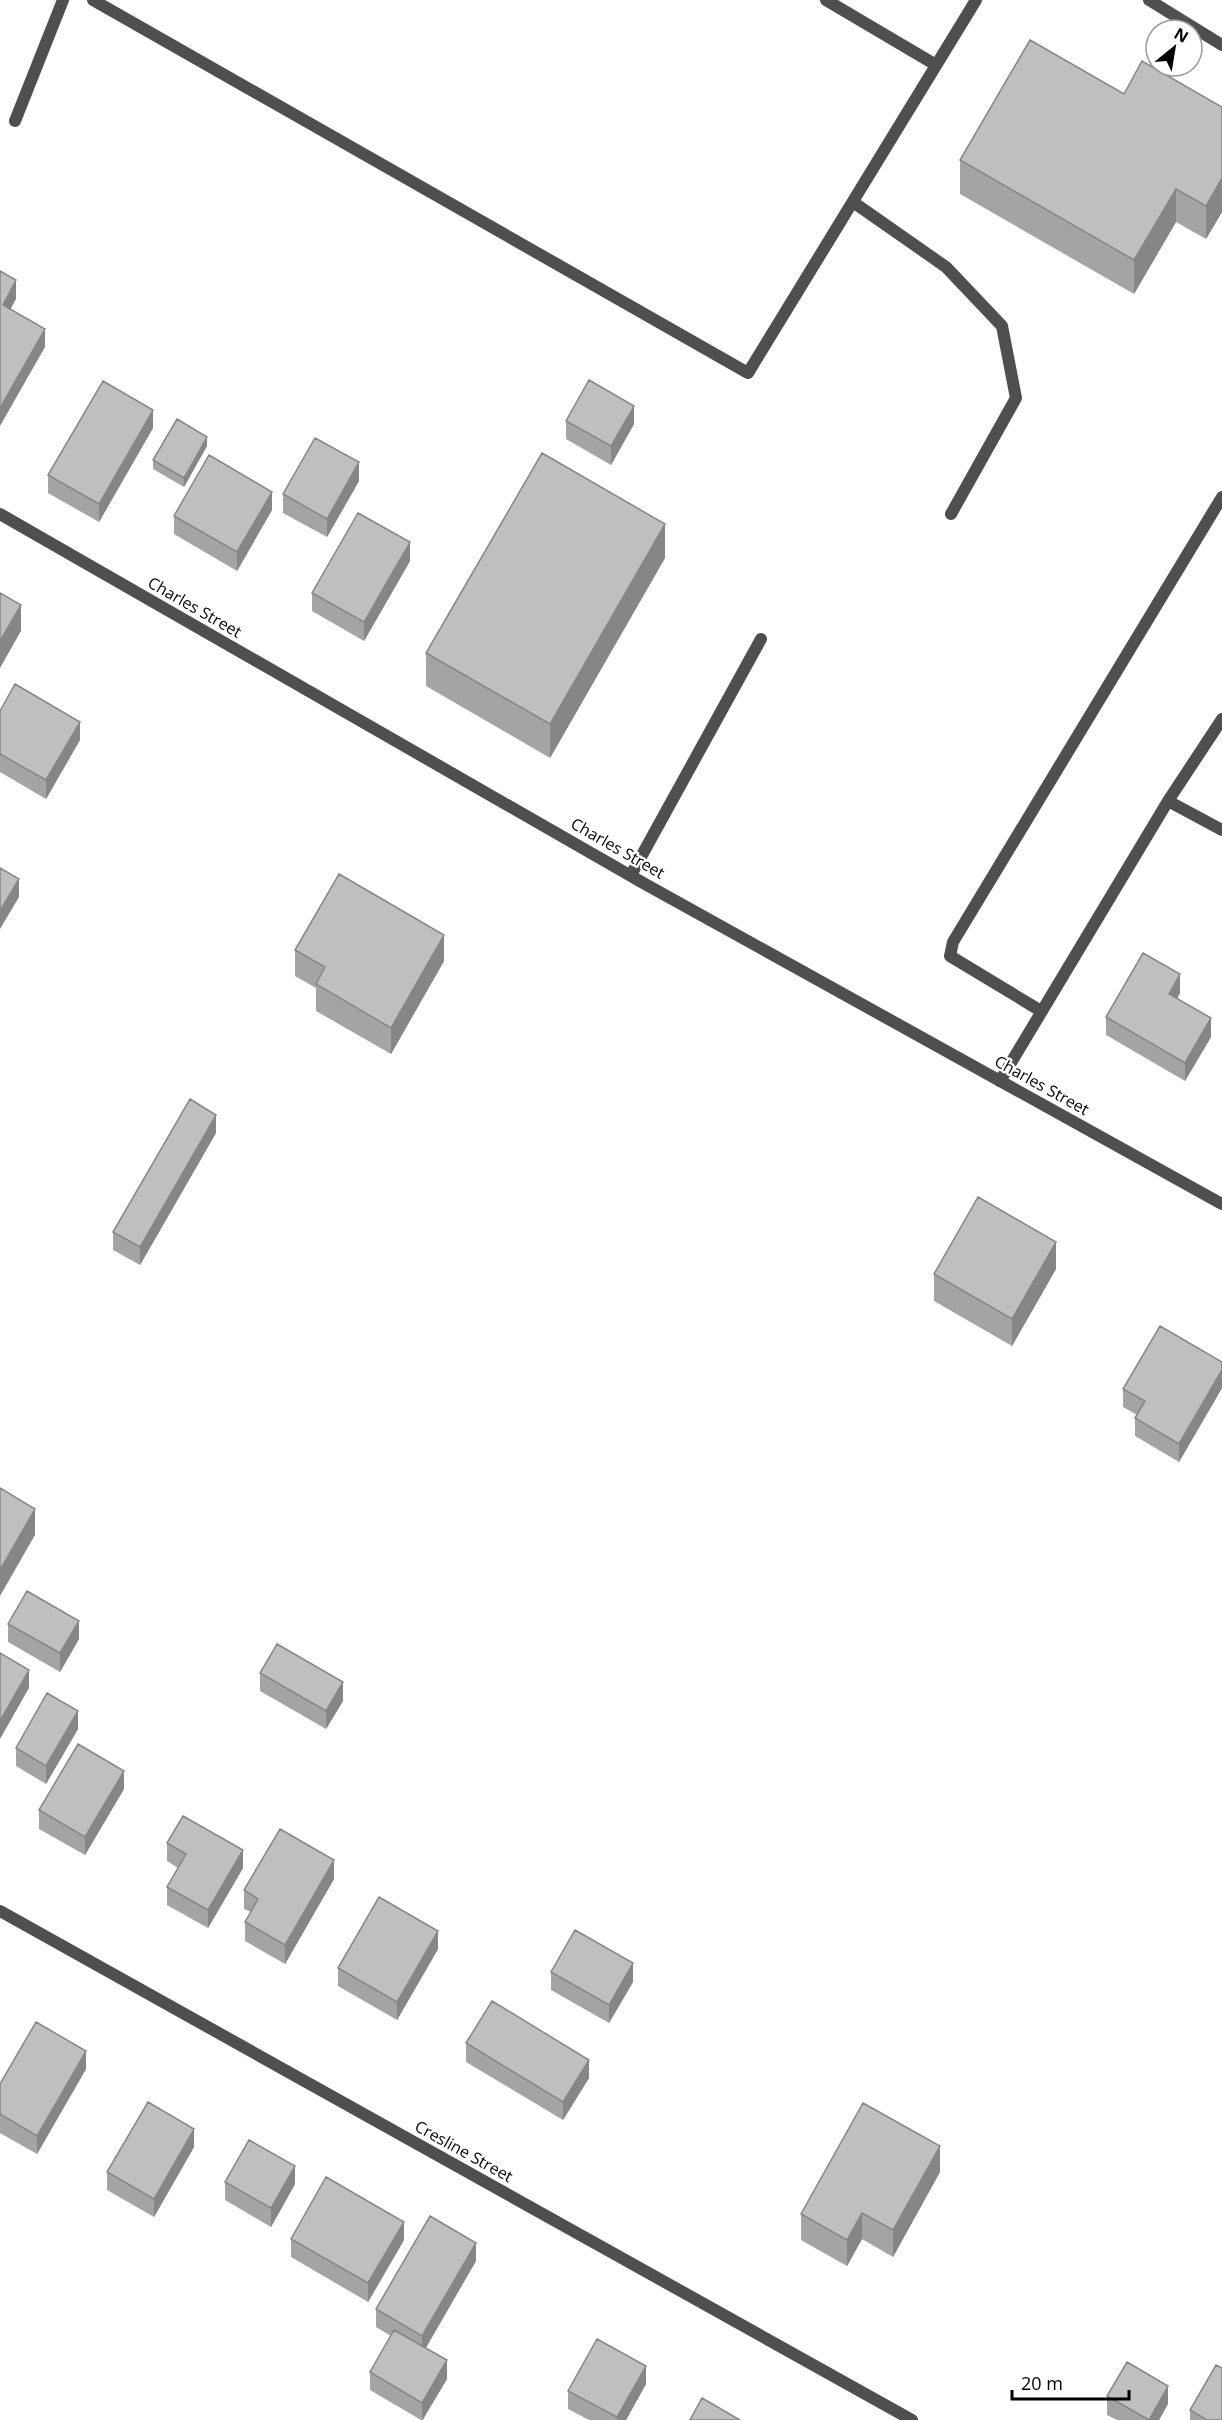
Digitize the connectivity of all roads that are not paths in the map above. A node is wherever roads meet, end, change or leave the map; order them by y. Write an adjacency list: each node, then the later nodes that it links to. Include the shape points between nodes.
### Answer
1 (63, 0): 8 (street)
2 (93, 0): 9 (street, via 748,373)
3 (826, 0): 7 (street)
4 (976, 0): 7 (street)
5 (1149, 0): 6 (street)
6 (1222, 45)
7 (936, 65): 9 (street)
8 (15, 121)
9 (853, 202): 12 (street, via 946,267 1002,326 1016,398)
10 (1222, 497): 18 (street, via 953,942 950,956)
11 (0, 514): 17 (street, Charles Street)
12 (951, 514)
13 (761, 639): 17 (street)
14 (1222, 719): 15 (street)
15 (1168, 801): 16 (street); 18 (street)
16 (1222, 830)
17 (631, 875): 19 (street, Charles Street)
18 (1041, 1011): 19 (street)
19 (1000, 1081): 20 (street, Charles Street)
20 (1222, 1204)
21 (0, 1911): 22 (street, Cresline Street)
22 (912, 2420)

